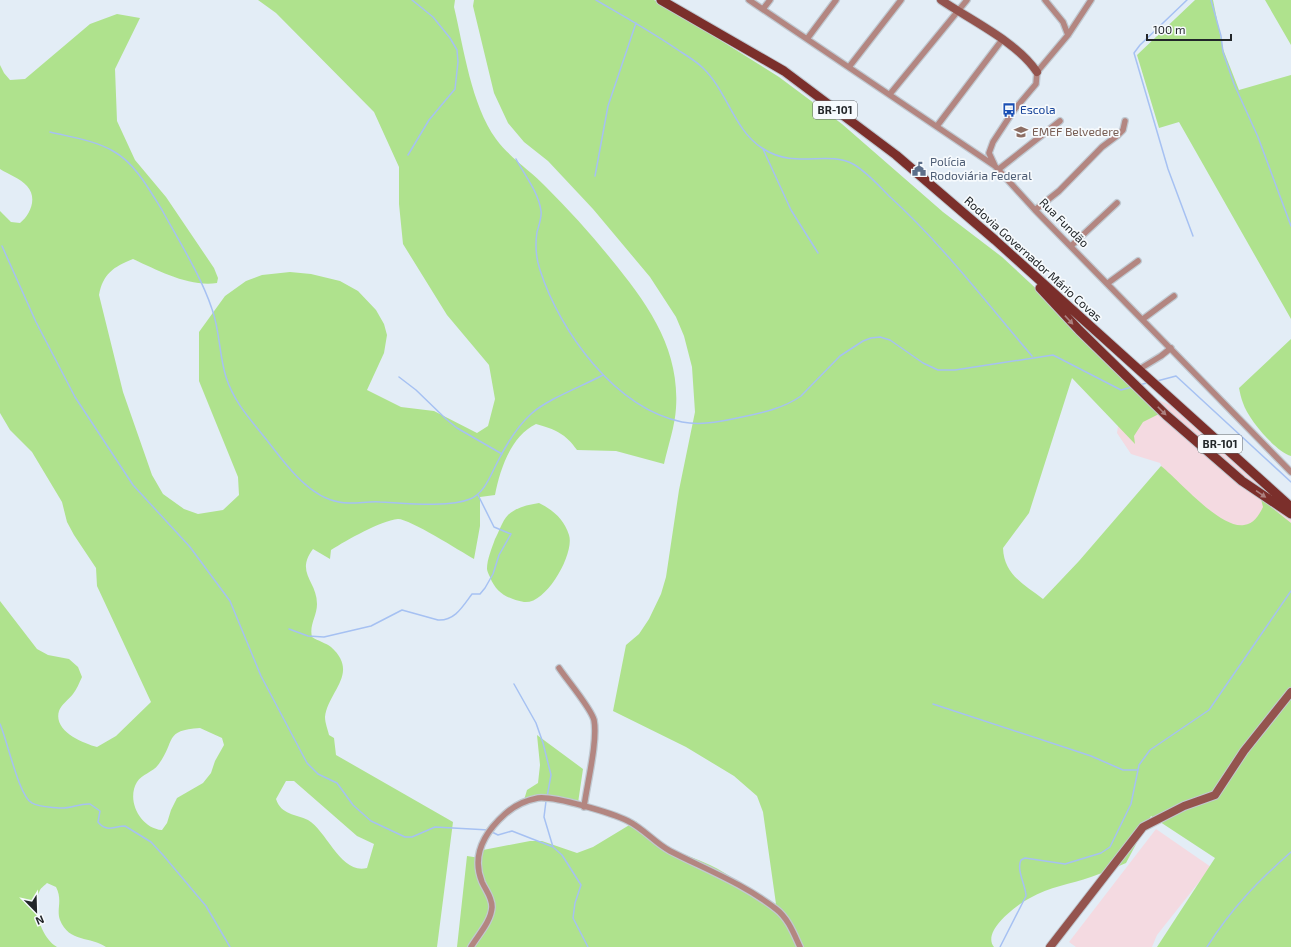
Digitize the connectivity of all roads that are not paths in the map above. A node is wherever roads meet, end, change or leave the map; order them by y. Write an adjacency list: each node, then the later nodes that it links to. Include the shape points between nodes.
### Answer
1 (661, 0): 24 (main road, Rodovia Governador Mário Covas / BR-101, via 784,71 896,156)
2 (749, 0): 10 (street, Rua Fundão)
3 (770, 0): 10 (street)
4 (836, 0): 13 (street)
5 (901, 0): 15 (street)
6 (941, 0): 11 (street)
7 (967, 0): 11 (street)
8 (1045, 0): 12 (street, via 1063,22)
9 (1091, 0): 12 (street)
10 (763, 9): 13 (street, Rua Fundão)
11 (959, 12): 14 (street); 17 (street)
12 (1068, 35): 16 (street)
13 (807, 39): 15 (street, Rua Fundão)
14 (1002, 40): 16 (street, via 1029,60); 20 (street)
15 (850, 67): 17 (street, Rua Fundão)
16 (1037, 72): 21 (street, via 1036,84 1014,110 993,142 989,153)
17 (890, 94): 20 (street, Rua Fundão)
18 (1060, 121): 21 (street)
19 (1125, 121): 23 (street, via 1123,130 1102,147 1059,191)
20 (937, 126): 21 (street, Rua Fundão)
21 (997, 168): 23 (street, Rua Fundão)
22 (1117, 203): 25 (street)
23 (1035, 210): 25 (street, Rua Fundão)
24 (995, 240): 31 (main road, one-way to 31, via 1079,330); 32 (main road, Rodovia Governador Mário Covas / BR-101)
25 (1071, 246): 27 (street, Rua Fundão)
26 (1138, 261): 27 (street)
27 (1108, 283): 29 (street, Rua Fundão)
28 (1174, 296): 29 (street)
29 (1143, 319): 30 (street, Rua Fundão)
30 (1171, 348): 32 (street); 34 (street, Rua Fundão)
31 (1118, 367): 33 (main road, via 1141,386); 36 (main road, one-way to 36, via 1166,415 1242,481)
32 (1138, 370): 33 (main road, Rodovia Governador Mário Covas / BR-101)
33 (1172, 401): 35 (main road, Rodovia Governador Mário Covas / BR-101)
34 (1291, 472)
35 (1291, 508)
36 (1291, 514)
37 (559, 668): 39 (street, via 594,720 593,746)
38 (1291, 692): 42 (street, via 1244,751 1215,795 1184,806 1144,827)
39 (584, 806): 40 (street, via 545,798 527,801 513,807 485,836 478,855 478,864 480,877 492,908); 41 (street, via 629,821 666,848 758,897 783,916)
40 (471, 947)
41 (800, 947)
42 (1050, 947)

